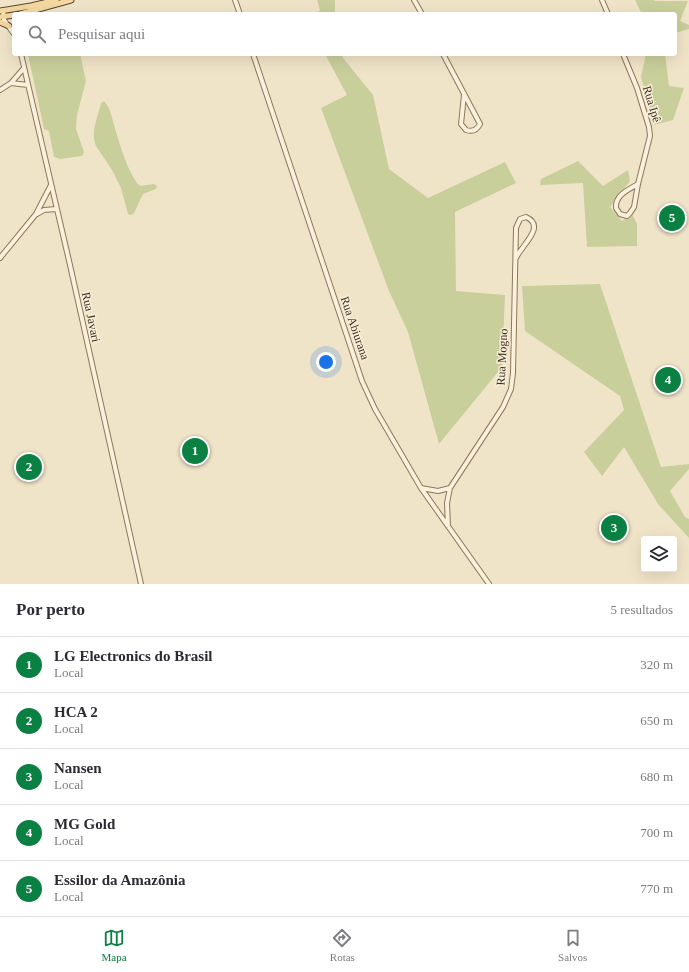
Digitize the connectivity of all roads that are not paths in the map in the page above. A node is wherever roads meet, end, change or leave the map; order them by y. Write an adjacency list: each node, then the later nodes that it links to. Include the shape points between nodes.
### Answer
1 (56, 0): 6 (main road)
2 (71, 0): 9 (main road)
3 (235, 0): 10 (street)
4 (414, 0): 11 (street)
5 (602, 0): 12 (street)
6 (18, 8): 7 (main road); 8 (street)
7 (2, 10): 14 (street)
8 (19, 12)
9 (33, 12)
10 (239, 12)
11 (421, 12)
12 (607, 12)
13 (12, 16): 14 (main road)
14 (1, 19): 15 (main road)
15 (9, 26): 16 (street)
16 (12, 31)
17 (21, 56): 21 (street, Rua Javari)
18 (254, 56): 32 (street, Rua Abiurana, via 362,381 375,409)
19 (444, 56): 25 (street)
20 (624, 56): 26 (street, Rua Ipê, via 650,131)
21 (24, 68): 22 (street); 23 (street, Rua Javari)
22 (11, 83): 23 (street); 24 (street)
23 (28, 85): 27 (street, Rua Javari)
24 (0, 90)
25 (464, 95): 25 (street, via 480,124 476,130 466,130 461,124)
26 (638, 184): 26 (street, Rua Ipê, via 633,210 627,216 617,212 615,205 619,197)
27 (51, 185): 28 (street, Rua Javari); 29 (street)
28 (56, 210): 29 (street, via 44,210); 35 (street, Rua Javari)
29 (36, 214): 30 (street)
30 (0, 258)
31 (516, 258): 31 (street, Rua Mogno, via 516,228 520,219 526,217 533,222 535,230); 33 (street, Rua Mogno, via 511,389 503,407)
32 (421, 488): 33 (street, via 438,491); 34 (street, Rua Abiurana)
33 (450, 488): 34 (street, Rua Mogno)
34 (448, 527): 36 (street, Rua Abiurana)
35 (141, 584)
36 (489, 584)

